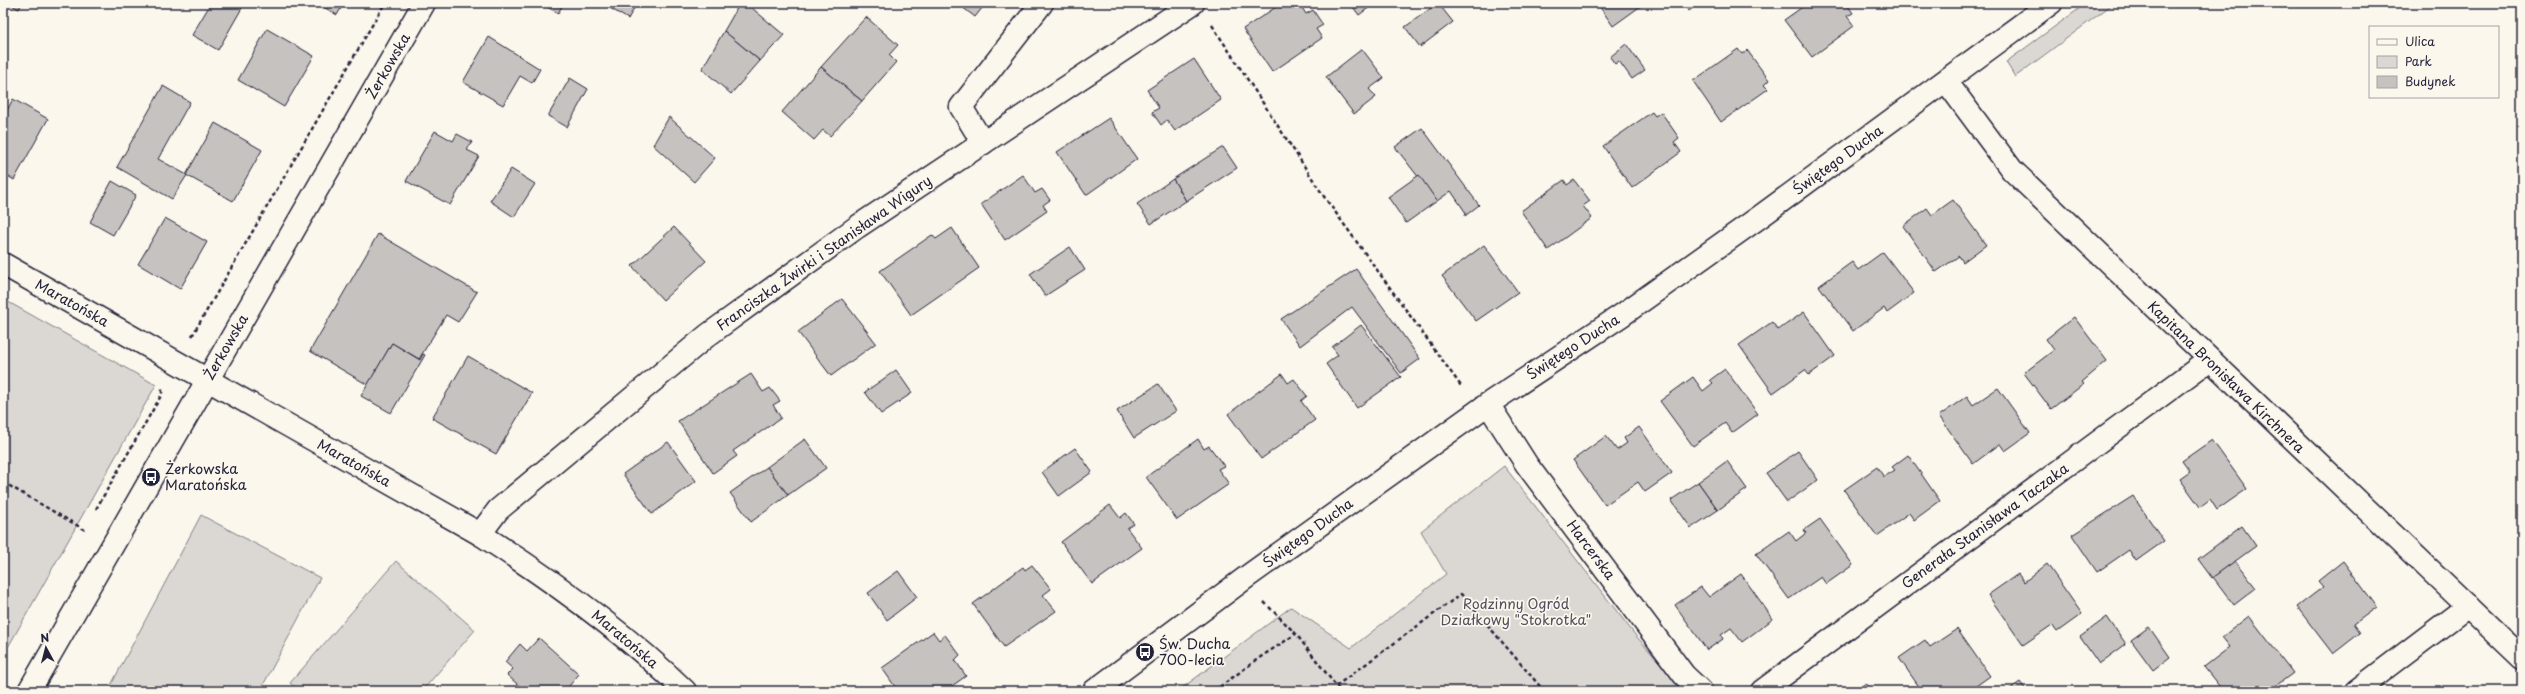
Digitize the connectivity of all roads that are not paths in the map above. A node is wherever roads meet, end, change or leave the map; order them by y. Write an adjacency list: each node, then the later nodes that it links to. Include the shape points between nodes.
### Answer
1 (424, 3): 9 (street, Żerkowska)
2 (1042, 3): 6 (street, via 961,107)
3 (1193, 3): 6 (street, Franciszka Żwirki i Stanisława Wigury)
4 (2051, 3): 5 (street, Świętego Ducha)
5 (1946, 81): 8 (street, Kapitana Bronisława Kirchnera, via 2012,170); 10 (street, Świętego Ducha, via 1622,315)
6 (983, 143): 11 (street, Franciszka Żwirki i Stanisława Wigury, via 857,226 708,335 498,510)
7 (3, 264): 9 (street, Maratońska)
8 (2209, 360): 12 (street, Kapitana Bronisława Kirchnera); 18 (street, Generała Stanisława Taczaka)
9 (206, 380): 11 (street, Maratońska); 14 (street, Żerkowska)
10 (1488, 404): 16 (street, Świętego Ducha, via 1248,576); 17 (street, Harcerska, via 1527,465 1684,675)
11 (480, 534): 15 (street, Maratońska, via 536,570 599,616)
12 (2468, 606): 13 (street, Kapitana Bronisława Kirchnera); 19 (street)
13 (2522, 658)
14 (29, 691)
15 (685, 691)
16 (1094, 691)
17 (1701, 691)
18 (1762, 691)
19 (2356, 691)

